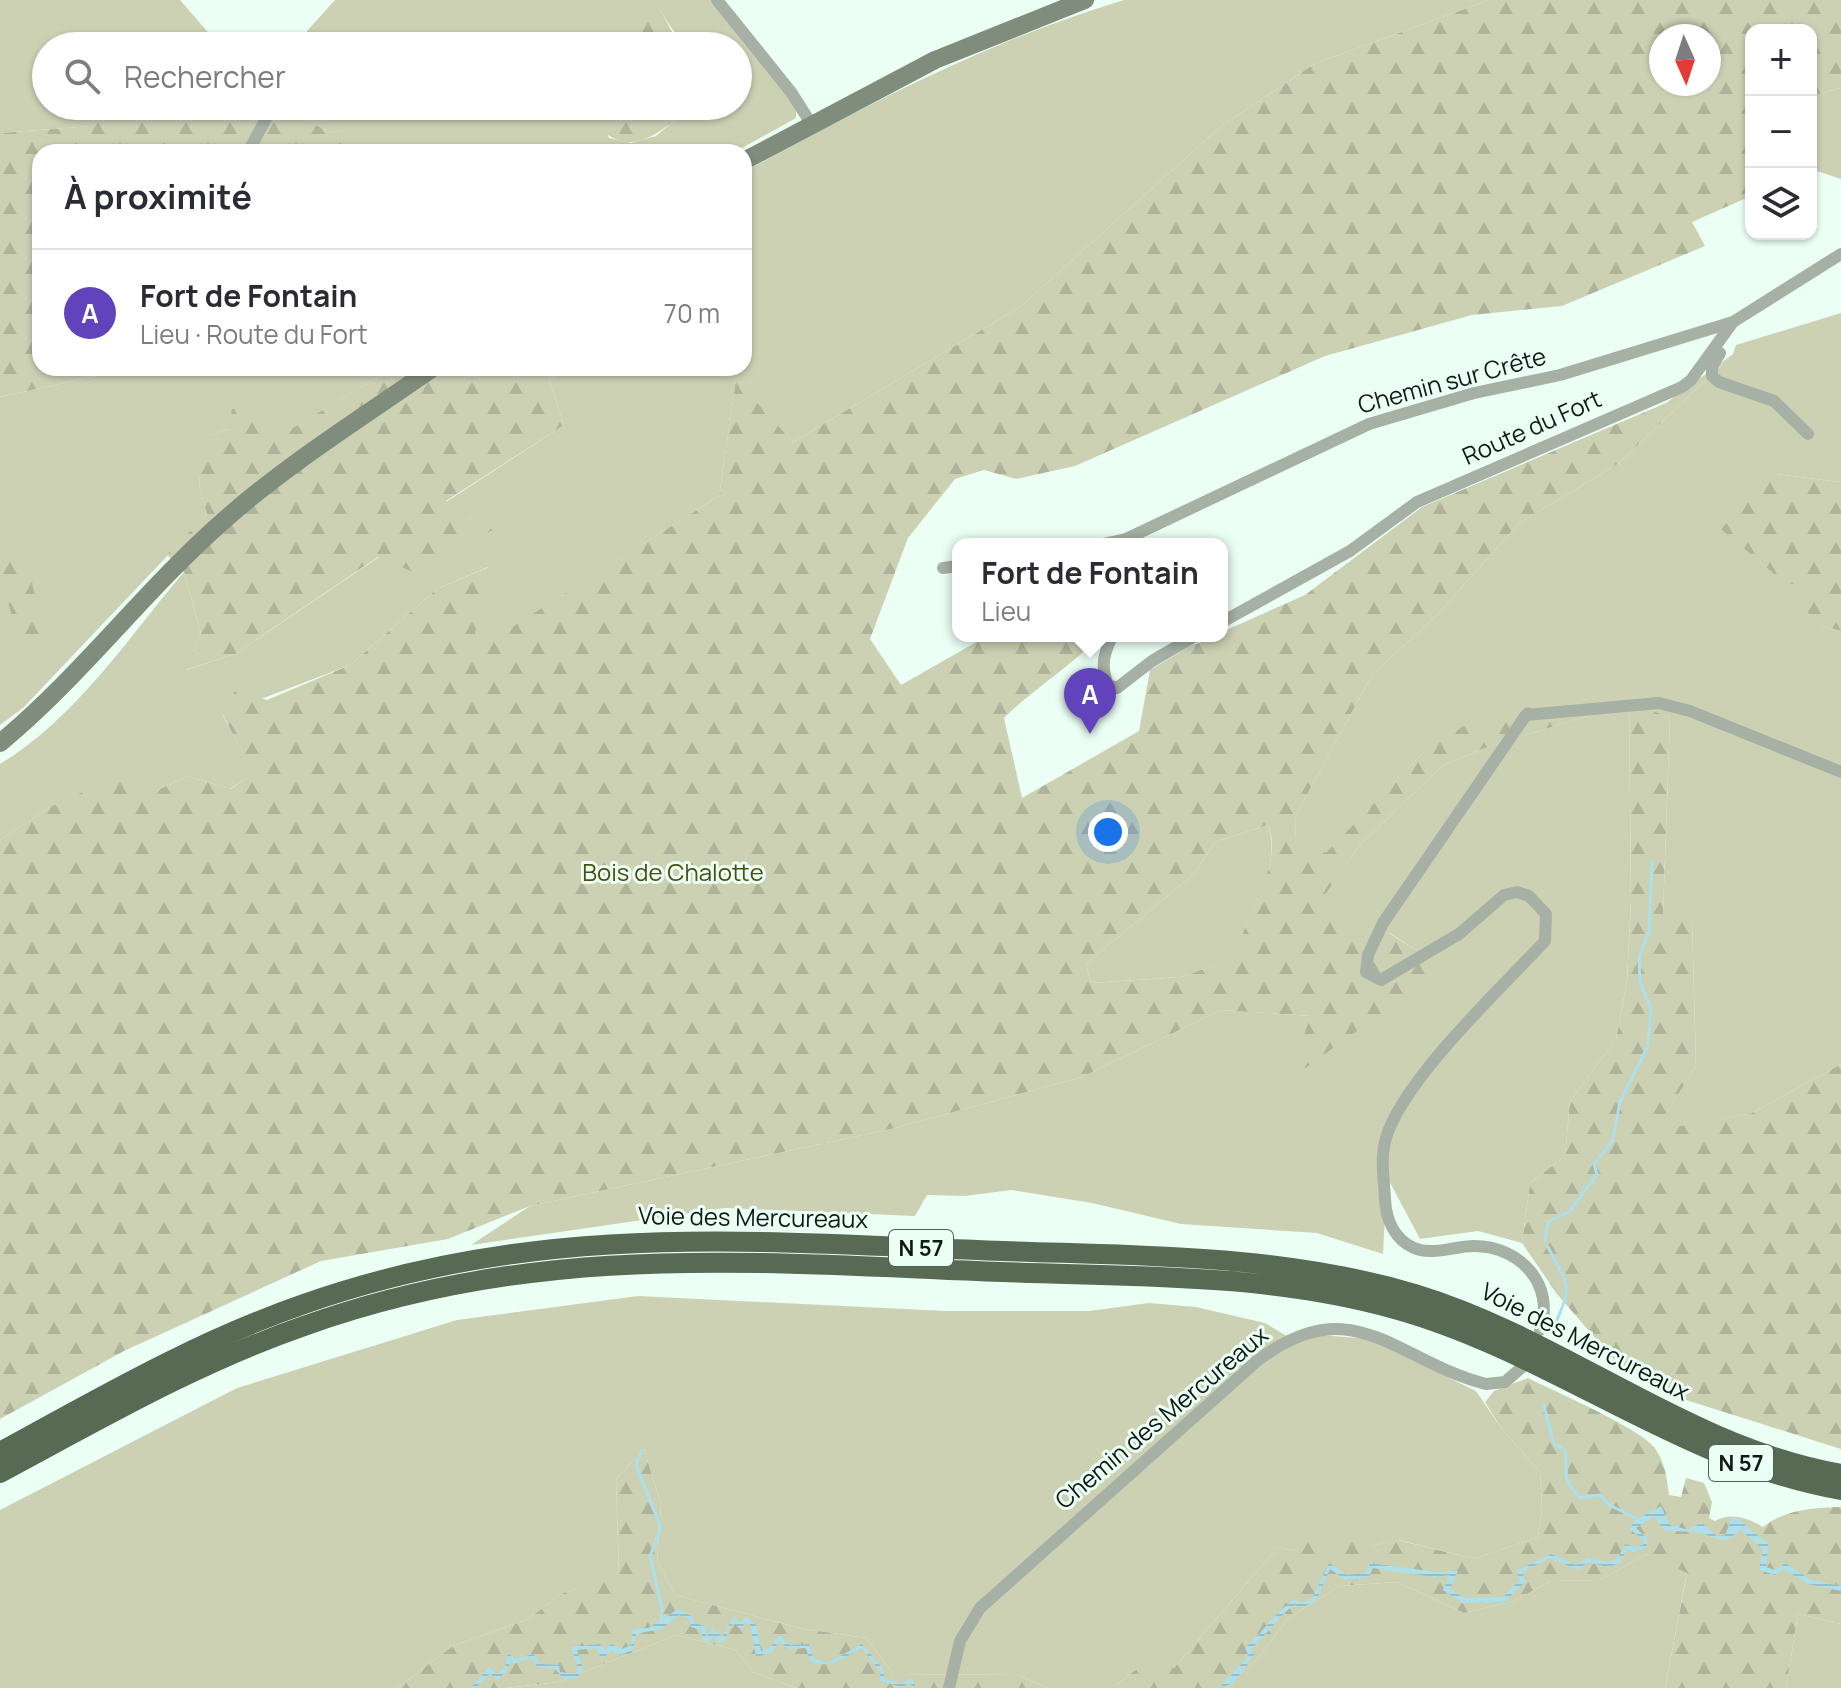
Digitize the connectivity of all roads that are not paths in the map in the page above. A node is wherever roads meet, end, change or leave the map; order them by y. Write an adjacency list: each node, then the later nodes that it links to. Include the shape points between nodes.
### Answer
1 (717, 0): 3 (street)
2 (1085, 0): 6 (main road, via 935,60)
3 (743, 32)
4 (752, 44): 6 (street)
5 (265, 120): 7 (street)
6 (812, 125): 8 (main road)
7 (252, 144)
8 (752, 157)
9 (1841, 254): 10 (street, Route du Fort)
10 (1733, 322): 12 (street, via 1712,376 1774,401); 13 (street, Chemin sur Crête, via 1560,375 1369,424); 16 (street, Route du Fort, via 1682,387 1417,502 1350,551)
11 (422, 376): 19 (main road, via 223,521 157,583 45,706)
12 (1808, 434)
13 (1132, 538)
14 (952, 567): 15 (street)
15 (943, 568)
16 (1228, 619)
17 (1110, 642): 18 (street, via 1102,671 1108,685 1117,688)
18 (1185, 642)
19 (0, 743)
20 (1841, 772): 21 (street, via 1659,703 1526,715 1383,923 1366,972 1381,980 1459,934 1504,895 1529,896 1546,914 1545,941 1455,1038 1401,1107 1385,1140 1383,1165 1387,1218 1399,1237 1423,1251 1484,1247 1524,1265 1545,1299)
21 (1540, 1330)
22 (1521, 1368): 27 (street, Chemin des Mercureaux, via 1505,1382 1486,1384 1366,1333 1325,1329 1291,1338 1257,1361 1003,1584 965,1630)
23 (0, 1452): 25 (highway, Voie des Mercureaux / N 57, via 207,1343 344,1291 513,1252 699,1240 1191,1259 1340,1275 1478,1316 1715,1436)
24 (0, 1473): 26 (highway, Voie des Mercureaux / N 57, via 187,1374 348,1311 515,1273 688,1261 1202,1280 1318,1291 1452,1327 1718,1454)
25 (1841, 1474)
26 (1841, 1490)
27 (950, 1683)

